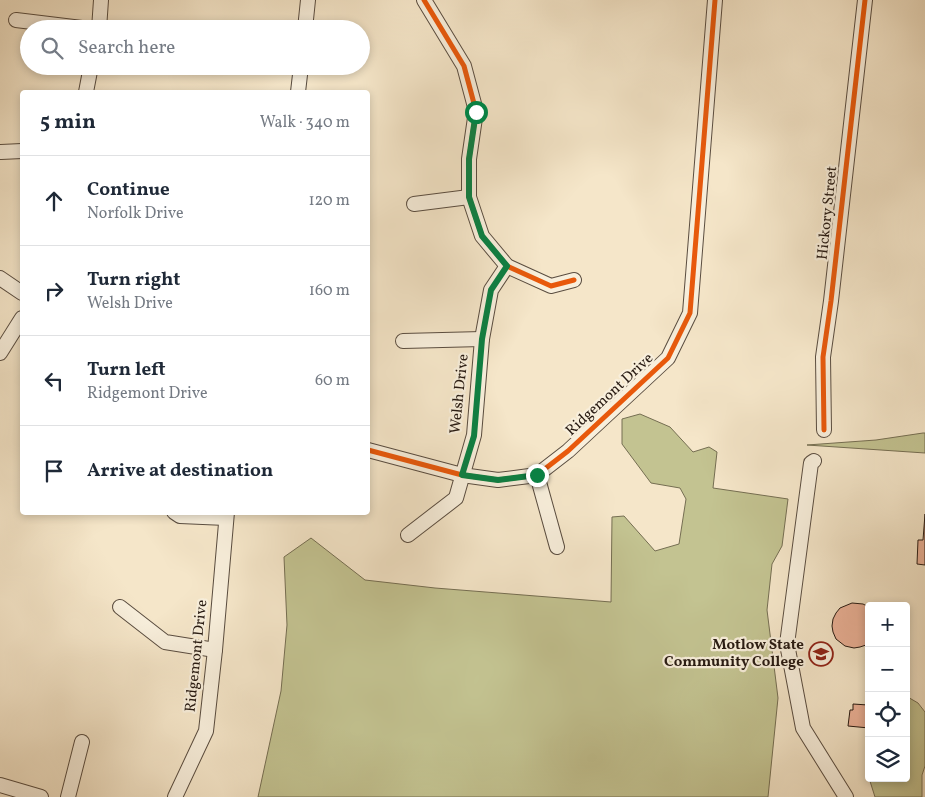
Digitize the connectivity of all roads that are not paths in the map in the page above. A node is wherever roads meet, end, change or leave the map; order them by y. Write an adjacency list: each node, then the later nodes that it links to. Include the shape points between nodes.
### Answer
1 (101, 0): 8 (street)
2 (308, 0): 9 (street)
3 (424, 0): 16 (street, via 464,66 476,112 469,159)
4 (715, 0): 30 (street, Ridgemont Drive, via 690,313 668,358 568,451)
5 (865, 0): 26 (street, Hickory Street, via 822,357)
6 (16, 20): 7 (street)
7 (20, 20)
8 (100, 20)
9 (306, 20)
10 (89, 75): 12 (street)
11 (300, 75): 13 (street)
12 (86, 90)
13 (298, 90)
14 (20, 151): 15 (street)
15 (1, 152)
16 (469, 197): 17 (street); 18 (street, via 482,236)
17 (414, 204)
18 (507, 266): 20 (street, via 551,286); 23 (street, Welsh Drive, via 491,290)
19 (0, 278): 21 (street)
20 (574, 280)
21 (20, 292)
22 (20, 321): 25 (street)
23 (482, 339): 24 (street); 29 (street, Welsh Drive, via 474,436)
24 (403, 341)
25 (0, 353)
26 (824, 430)
27 (370, 451): 29 (street)
28 (814, 460): 42 (street, via 811,463 787,644 802,728)
29 (462, 475): 30 (street, via 498,480); 33 (street, Welsh Drive, via 456,498)
30 (537, 475): 34 (street)
31 (178, 515): 32 (street)
32 (227, 515): 36 (street, Ridgemont Drive)
33 (408, 535)
34 (557, 547)
35 (120, 607): 36 (street, via 165,642)
36 (215, 650): 41 (street, Ridgemont Drive, via 206,731)
37 (82, 742): 40 (street)
38 (0, 786): 39 (street)
39 (41, 797)
40 (68, 797)
41 (175, 797)
42 (846, 797)

